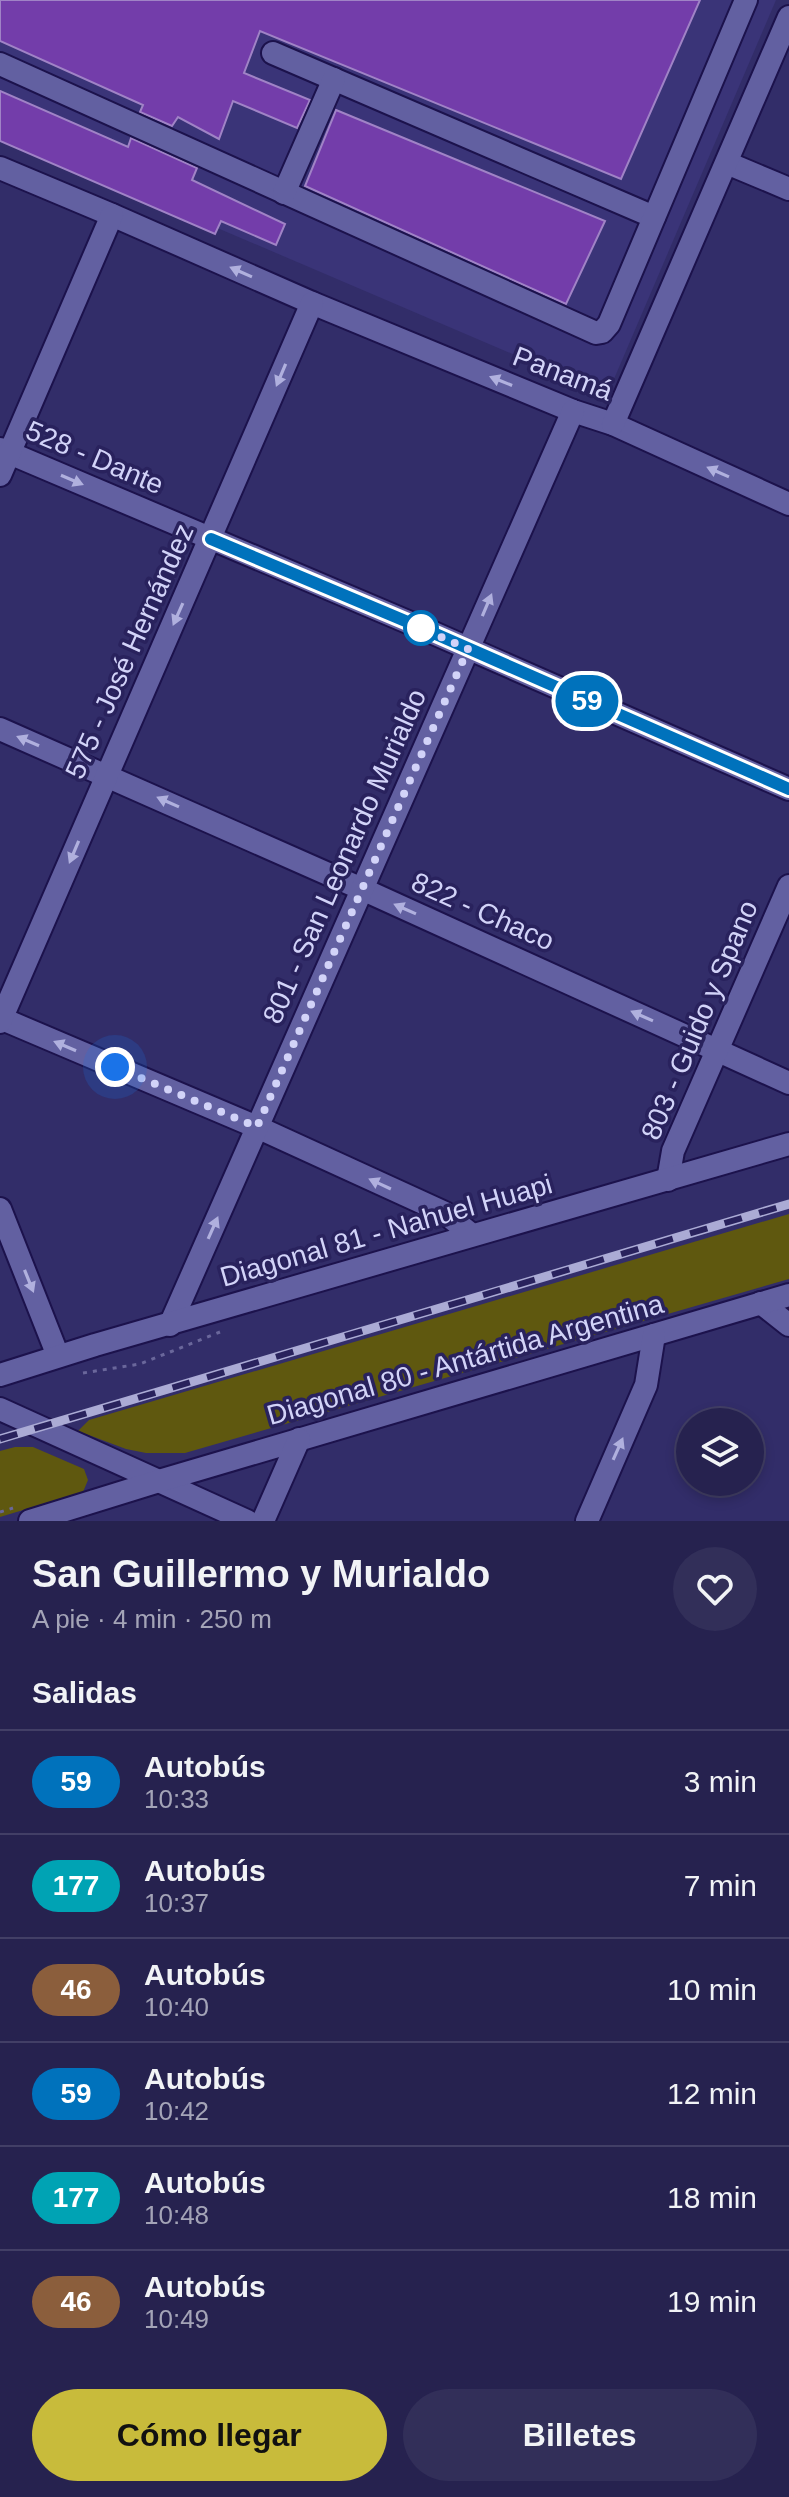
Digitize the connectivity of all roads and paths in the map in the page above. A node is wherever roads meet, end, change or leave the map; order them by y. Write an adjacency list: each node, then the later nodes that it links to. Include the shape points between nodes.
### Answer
1 (746, 0): 11 (street)
2 (789, 17): 6 (street)
3 (273, 53): 5 (street)
4 (0, 64): 9 (street)
5 (334, 79): 9 (street); 11 (street)
6 (727, 163): 8 (street); 14 (street)
7 (0, 168): 10 (street, Panamá)
8 (789, 189)
9 (284, 193): 11 (street, via 596,333 609,324)
10 (112, 215): 12 (street, Panamá, one-way to 10); 15 (street)
11 (654, 217)
12 (312, 303): 13 (street, Panamá, one-way to 12); 18 (street, 575 - José Hernández, one-way to 18)
13 (573, 411): 14 (street, Panamá); 19 (street, 801 - San Leonardo Murialdo, one-way to 13)
14 (613, 424): 17 (street, Panamá, one-way to 14)
15 (5, 451): 16 (street); 18 (street, 528 - Dante, one-way to 18)
16 (0, 475)
17 (789, 504)
18 (211, 539): 19 (street, 528 - Dante); 21 (street, 575 - José Hernández, one-way to 21)
19 (468, 649): 22 (street, 528 - Dante); 24 (street, 801 - San Leonardo Murialdo)
20 (0, 729): 21 (street, 822 - Chaco, one-way to 20)
21 (107, 775): 24 (street, 822 - Chaco, one-way to 21); 25 (street, 575 - José Hernández, one-way to 25)
22 (789, 789)
23 (789, 886): 26 (street, 803 - Guido y Spano)
24 (362, 889): 26 (street, 822 - Chaco, one-way to 24); 28 (street, 801 - San Leonardo Murialdo)
25 (0, 1019): 28 (street, one-way to 25)
26 (717, 1050): 27 (street, 822 - Chaco); 30 (street, 803 - Guido y Spano, via 673,1151)
27 (789, 1083)
28 (257, 1127): 32 (street, one-way to 28, via 445,1213); 35 (street, 801 - San Leonardo Murialdo, one-way to 28)
29 (789, 1144): 30 (street, Diagonal 81 - Nahuel Huapi)
30 (668, 1180): 32 (street, Diagonal 81 - Nahuel Huapi)
31 (0, 1209): 39 (street, one-way to 39)
32 (472, 1235): 35 (street, Diagonal 81 - Nahuel Huapi)
33 (789, 1295): 34 (street, Diagonal 80 - Antártida Argentina)
34 (761, 1303): 36 (street); 38 (street, Diagonal 80 - Antártida Argentina)
35 (170, 1325): 39 (street, Diagonal 81 - Nahuel Huapi)
36 (789, 1325)
37 (231, 1329): 40 (path, via 140,1364)
38 (654, 1335): 43 (street, Diagonal 80 - Antártida Argentina); 48 (street, one-way to 38, via 646,1385)
39 (58, 1356): 41 (street, Diagonal 81 - Nahuel Huapi)
40 (73, 1374)
41 (0, 1375)
42 (0, 1409): 44 (street)
43 (299, 1439): 44 (street, Diagonal 80 - Antártida Argentina); 47 (street)
44 (159, 1481): 45 (street, Diagonal 80 - Antártida Argentina); 46 (street)
45 (30, 1521)
46 (247, 1521)
47 (263, 1521)
48 (587, 1521)

